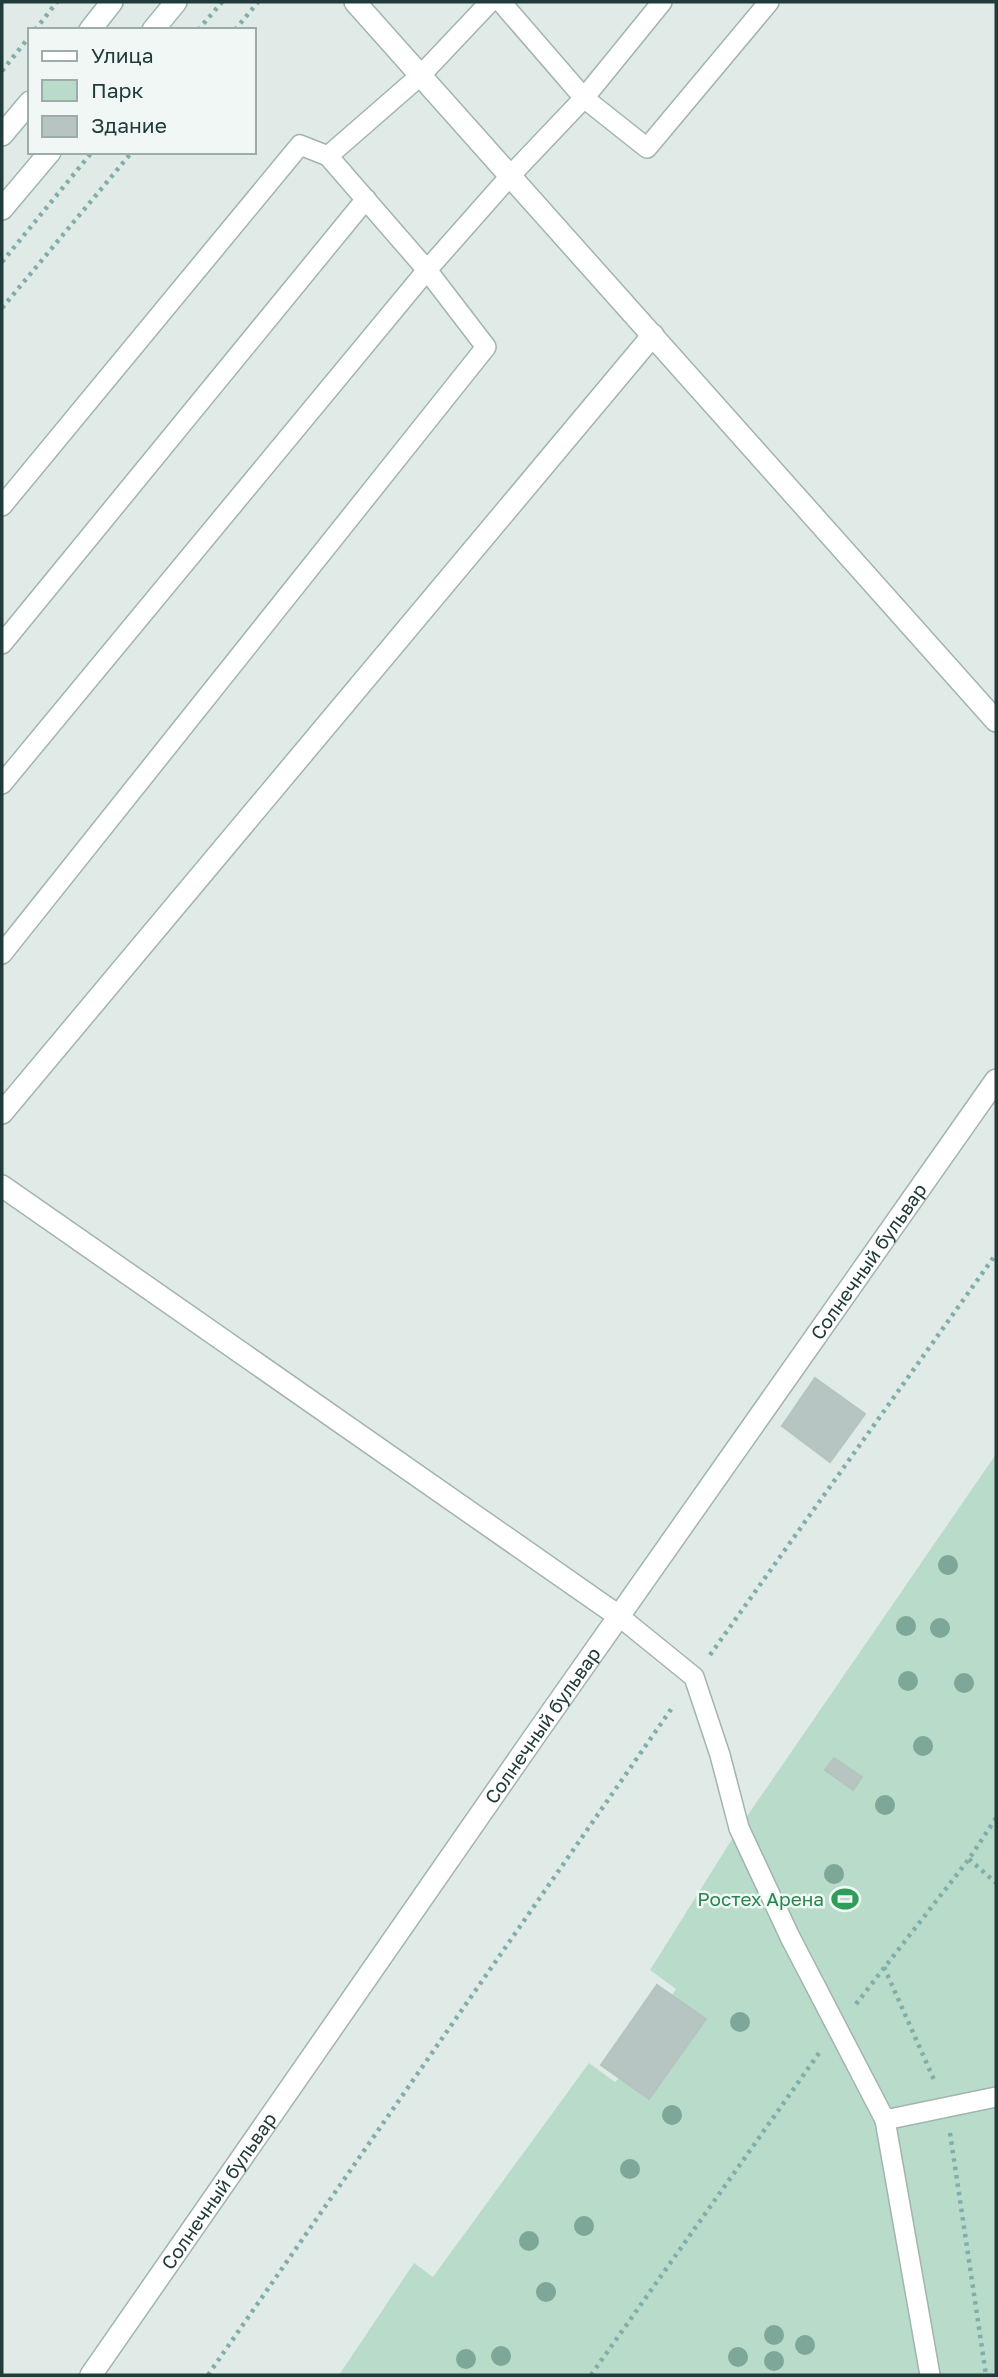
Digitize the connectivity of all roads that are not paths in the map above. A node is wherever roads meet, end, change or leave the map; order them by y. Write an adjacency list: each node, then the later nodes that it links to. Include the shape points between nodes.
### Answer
1 (112, 2): 8 (street)
2 (176, 2): 9 (street)
3 (355, 2): 10 (street)
4 (490, 2): 10 (lane)
5 (501, 2): 11 (lane)
6 (663, 2): 11 (lane)
7 (769, 2): 11 (lane, via 647,148)
8 (92, 28)
9 (155, 28)
10 (421, 75): 15 (lane); 16 (street)
11 (584, 98): 16 (lane)
12 (28, 104): 13 (street)
13 (2, 135)
14 (48, 154): 18 (street)
15 (328, 156): 17 (lane); 21 (lane, via 300,145)
16 (510, 176): 19 (lane); 20 (street)
17 (366, 199): 19 (lane); 22 (lane)
18 (2, 209)
19 (427, 270): 24 (lane); 25 (lane, via 486,347)
20 (653, 335): 23 (street); 27 (street)
21 (2, 506)
22 (2, 644)
23 (996, 721)
24 (2, 784)
25 (2, 954)
26 (996, 1080): 29 (street, Солнечный бульвар)
27 (2, 1113)
28 (2, 1186): 29 (street)
29 (620, 1617): 31 (lane, via 694,1677 739,1828); 32 (street, Солнечный бульвар)
30 (996, 2098): 31 (lane)
31 (885, 2120): 33 (lane)
32 (91, 2375)
33 (930, 2375)

